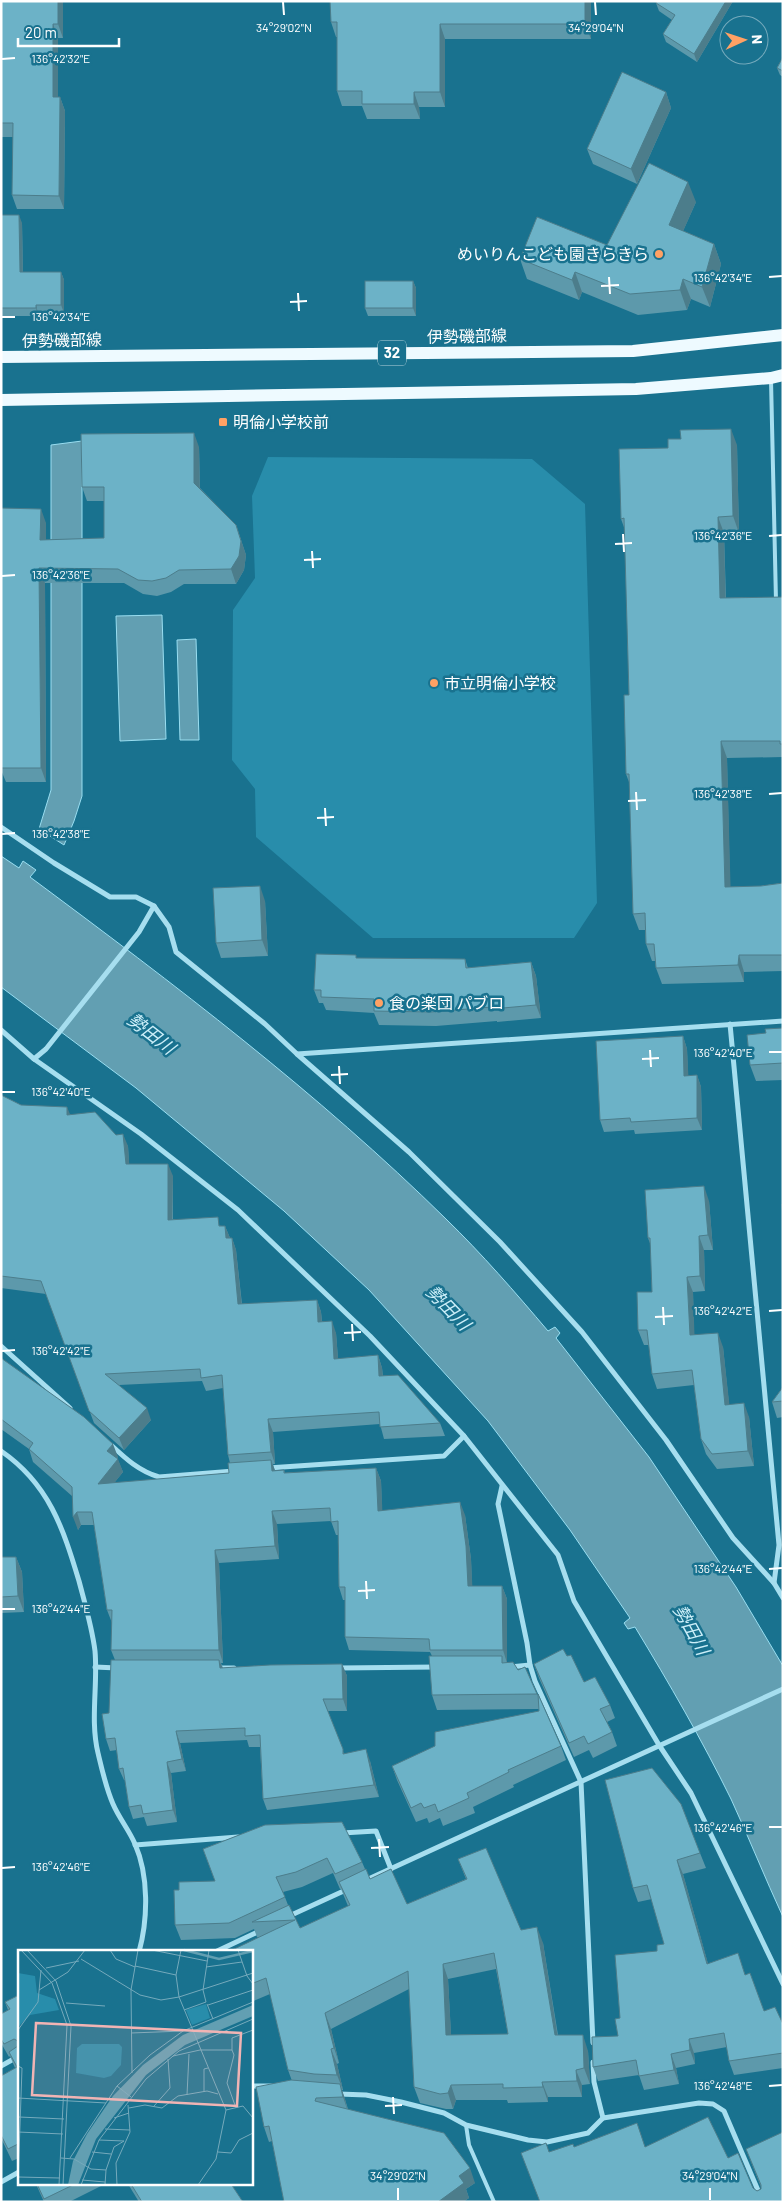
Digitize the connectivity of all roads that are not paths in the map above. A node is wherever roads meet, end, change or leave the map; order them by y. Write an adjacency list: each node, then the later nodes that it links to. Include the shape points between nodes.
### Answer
1 (783, 335): 2 (main road, 伊勢磯部線 / 32, via 633,350)
2 (1, 357)
3 (777, 377): 4 (main road, via 636,389); 5 (lane)
4 (1, 400)
5 (776, 601)
6 (1, 827): 7 (street, via 110,898 136,898)
7 (154, 906): 11 (street, via 169,927 176,952); 12 (street, via 139,932 46,1049)
8 (783, 1021): 9 (street)
9 (730, 1024): 11 (street); 21 (street, via 779,1545)
10 (1, 1030): 12 (street)
11 (297, 1054): 21 (street, via 409,1152 500,1242 582,1332 666,1440 733,1538)
12 (34, 1059): 15 (street, via 141,1134 238,1210 370,1336)
13 (1, 1346): 14 (street)
14 (75, 1413)
15 (464, 1436): 18 (street, via 444,1456); 20 (street)
16 (105, 1440): 19 (street, via 135,1466 159,1477)
17 (1, 1451): 24 (street, via 25,1470 62,1526 87,1610)
18 (260, 1469)
19 (240, 1470)
20 (502, 1486): 23 (street, via 498,1504); 32 (street, via 558,1555 574,1602)
21 (774, 1583): 22 (street)
22 (783, 1598)
23 (530, 1665): 26 (street); 33 (street)
24 (95, 1667): 27 (street); 36 (street, via 97,1751 114,1806)
25 (448, 1667): 30 (street)
26 (507, 1667)
27 (123, 1668)
28 (211, 1668): 29 (street)
29 (241, 1668)
30 (329, 1668)
31 (783, 1689): 32 (street)
32 (659, 1745): 33 (street); 42 (street, via 691,1793)
33 (581, 1782): 37 (street); 48 (street, via 594,2082)
34 (337, 1833): 37 (street, via 376,1831)
35 (241, 1837): 36 (street)
36 (135, 1845): 40 (street, via 144,1878 144,1933)
37 (391, 1869): 38 (street)
38 (285, 1918)
39 (268, 1927): 41 (street)
40 (140, 1950)
41 (218, 1950)
42 (783, 1984)
43 (18, 2057): 44 (street)
44 (1, 2066)
45 (252, 2086): 46 (street)
46 (274, 2087)
47 (328, 2094): 49 (street, via 366,2095 401,2102 444,2113)
48 (604, 2118): 49 (street, via 588,2133 547,2142); 53 (street, via 699,2103 713,2104 724,2111)
49 (466, 2125): 52 (lane, via 469,2145)
50 (18, 2173): 51 (street)
51 (1, 2182)
52 (494, 2202)
53 (763, 2202)

